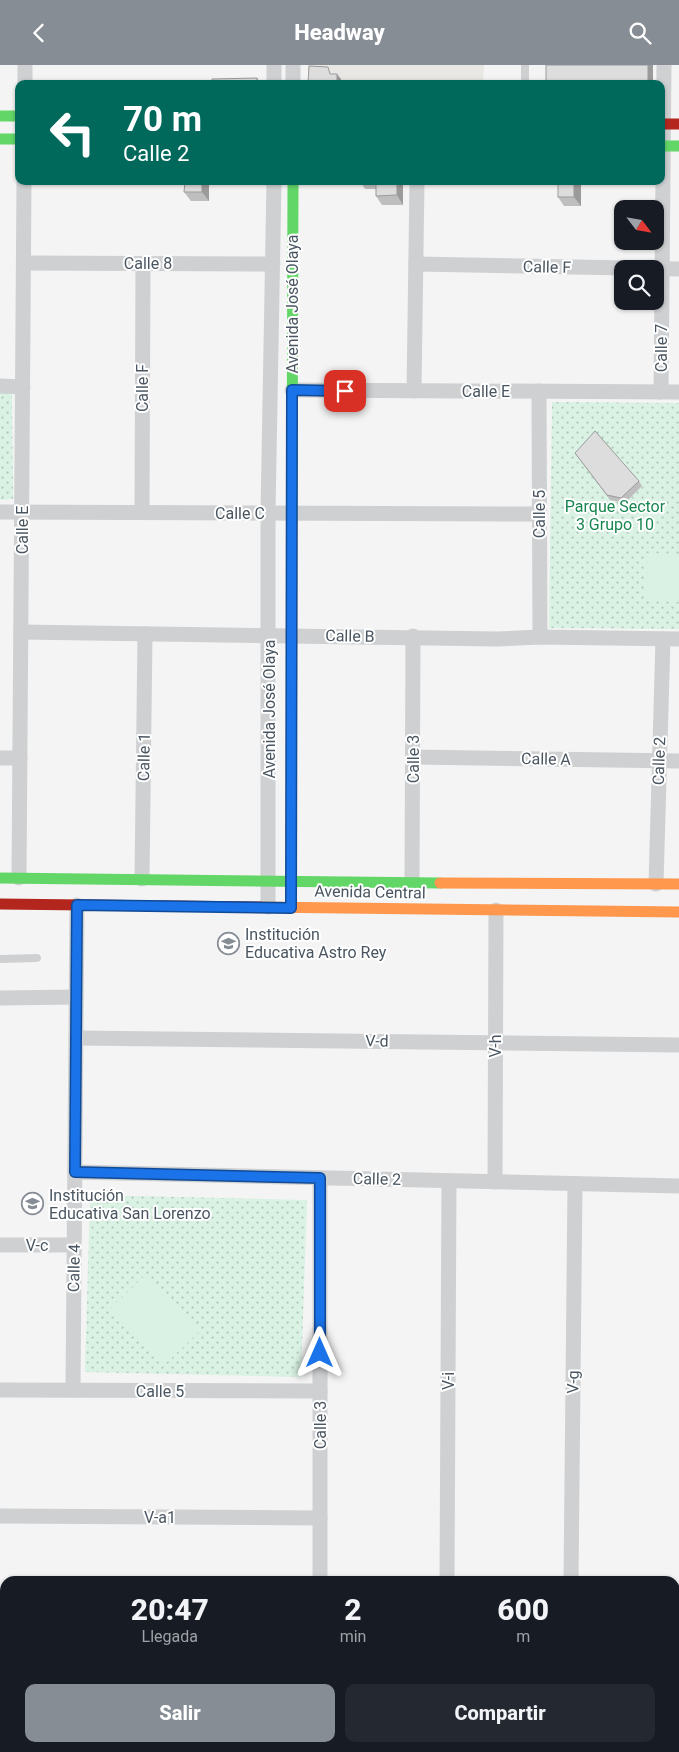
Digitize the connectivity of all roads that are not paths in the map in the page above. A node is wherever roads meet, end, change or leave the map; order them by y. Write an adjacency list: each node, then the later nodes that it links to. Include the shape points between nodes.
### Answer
1 (25, 65): 6 (street)
2 (274, 65): 7 (street)
3 (293, 65): 8 (street)
4 (525, 65): 9 (lane)
5 (664, 65): 10 (street)
6 (25, 80)
7 (274, 80)
8 (293, 80)
9 (525, 80)
10 (663, 80)
11 (0, 116): 12 (street)
12 (15, 116)
13 (665, 124): 14 (street)
14 (679, 124)
15 (0, 139): 16 (street)
16 (15, 139)
17 (665, 146): 18 (street)
18 (679, 146)
19 (24, 185): 25 (street, Calle E)
20 (274, 185): 27 (street, Avenida José Olaya)
21 (293, 185): 35 (street, Avenida José Olaya)
22 (417, 185): 28 (street)
23 (662, 185): 24 (street, Calle 7)
24 (662, 260)
25 (24, 263): 26 (street, Calle 8); 34 (street, Calle E)
26 (142, 263): 27 (street, Calle 8); 42 (street, Calle F)
27 (273, 263): 43 (street, Avenida José Olaya)
28 (416, 264): 29 (street, Calle F); 36 (street)
29 (614, 268)
30 (664, 269): 31 (street, Calle F)
31 (679, 269)
32 (662, 310): 38 (street, Calle 7)
33 (0, 386): 34 (street)
34 (23, 387): 41 (street, Calle E)
35 (292, 390): 36 (street, Calle E); 44 (street, Avenida José Olaya)
36 (414, 391): 37 (street, Calle E)
37 (539, 391): 38 (street, Calle E); 45 (street, Calle 5)
38 (661, 392): 39 (street, Calle E)
39 (679, 392)
40 (0, 512): 41 (street, Calle C)
41 (22, 512): 42 (street, Calle C); 46 (street, Calle E)
42 (142, 512): 43 (street, Calle C)
43 (268, 513): 44 (street, Calle C); 48 (street, Avenida José Olaya)
44 (292, 513): 45 (street, Calle C); 49 (street, Avenida José Olaya)
45 (540, 514): 51 (street, Calle 5)
46 (21, 633): 47 (street, Calle B); 56 (street, Calle E)
47 (145, 634): 48 (street, Calle B); 61 (street, Calle 1)
48 (268, 635): 49 (street, Calle B); 62 (street, Avenida José Olaya)
49 (292, 635): 50 (street, Calle B); 63 (street, Avenida José Olaya)
50 (413, 636): 51 (street, Calle B); 54 (street, Calle 3)
51 (540, 637): 52 (street, Calle B)
52 (663, 639): 53 (street, Calle B); 57 (street, Calle 2)
53 (679, 639)
54 (413, 757): 57 (street, Calle A); 64 (street, Calle 3)
55 (0, 758): 56 (street)
56 (20, 758): 60 (street, Calle E)
57 (659, 761): 58 (street, Calle A); 65 (street, Calle 2)
58 (679, 761)
59 (0, 878): 60 (street, Avenida Central)
60 (19, 878): 61 (street, Avenida Central)
61 (142, 879): 62 (street, Avenida Central)
62 (269, 882): 63 (street, Avenida Central); 69 (street, Avenida José Olaya)
63 (292, 882): 64 (street, Avenida Central); 70 (street, Avenida José Olaya)
64 (412, 882): 65 (street, Avenida Central)
65 (656, 884): 66 (street, Avenida Central)
66 (679, 884)
67 (0, 904): 68 (street, Avenida Central)
68 (77, 905): 69 (street, Avenida Central); 75 (street, Calle 4)
69 (268, 907): 70 (street, Avenida Central)
70 (291, 908): 71 (street, Avenida Central)
71 (496, 910): 72 (street, Avenida Central); 78 (street, V-h)
72 (679, 912)
73 (37, 958): 74 (lane)
74 (0, 959)
75 (76, 997): 76 (street); 77 (street, Calle 4)
76 (0, 998)
77 (76, 1038): 78 (street, V-d); 80 (street, Calle 4)
78 (495, 1043): 79 (street, V-d); 83 (street, V-h)
79 (679, 1045)
80 (75, 1172): 81 (street, Calle 2); 87 (street, Calle 4)
81 (320, 1178): 82 (street, Calle 2); 90 (street, Calle 3)
82 (448, 1181): 83 (street, Calle 2); 94 (street, V-i)
83 (495, 1182): 84 (street, Calle 2)
84 (575, 1183): 85 (street, Calle 2); 95 (street, V-g)
85 (679, 1186)
86 (0, 1245): 87 (street, V-c)
87 (74, 1245): 89 (street, Calle 4)
88 (0, 1390): 89 (street, Calle 5)
89 (73, 1390): 90 (street, Calle 5)
90 (320, 1391): 92 (street, Calle 3)
91 (0, 1516): 92 (street, V-a1)
92 (320, 1518): 93 (street, Calle 3)
93 (320, 1576)
94 (447, 1576)
95 (571, 1576)

